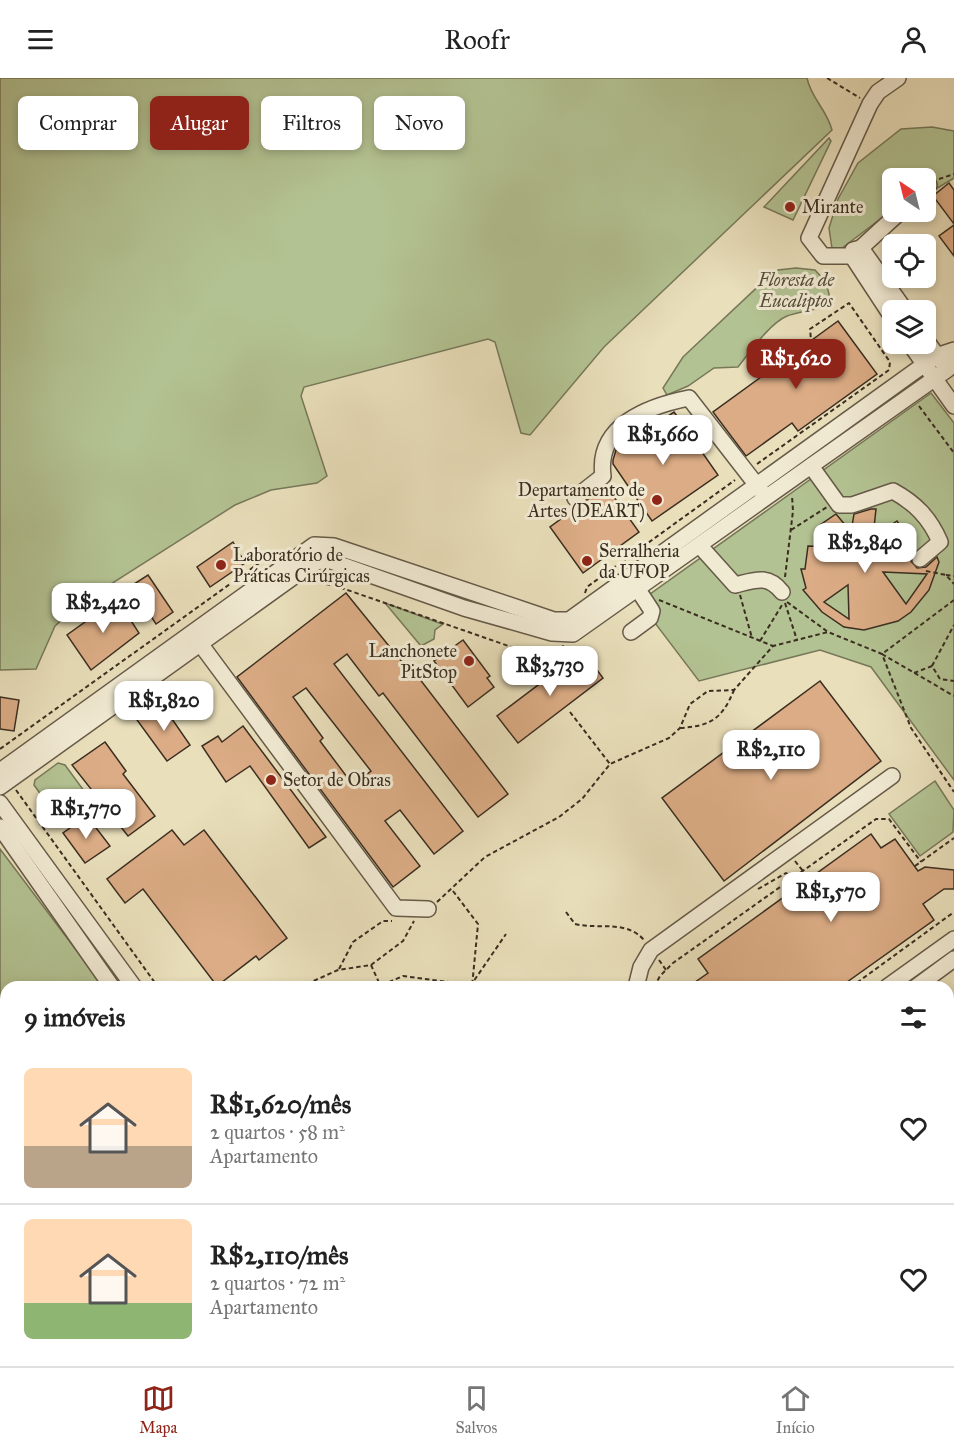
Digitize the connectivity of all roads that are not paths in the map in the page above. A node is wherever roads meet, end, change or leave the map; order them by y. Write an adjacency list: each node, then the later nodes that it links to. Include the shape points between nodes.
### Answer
1 (898, 78): 3 (street, via 878,92 870,104 809,238 823,256)
2 (889, 222): 3 (street)
3 (857, 252): 4 (street); 5 (street)
4 (883, 300)
5 (897, 300)
6 (954, 352): 9 (street); 10 (street)
7 (922, 354): 9 (street)
8 (929, 354): 9 (street)
9 (931, 361): 10 (street); 11 (street); 13 (street)
10 (951, 373): 11 (street)
11 (934, 379): 12 (street); 13 (street)
12 (954, 406)
13 (805, 464): 14 (street); 16 (street); 18 (street, via 839,505 852,506 892,491 908,499 926,515 940,542)
14 (757, 485): 15 (street, via 689,398 662,403 622,426 610,440 601,461 603,476); 16 (street); 19 (street)
15 (575, 498)
16 (766, 498): 17 (street)
17 (700, 546): 20 (street); 22 (street, via 735,585 764,578 776,584)
18 (923, 565)
19 (630, 577): 20 (street); 21 (street, via 569,620 554,620)
20 (638, 591): 23 (street, via 573,634 552,633); 24 (street, via 652,611 650,618)
21 (470, 592): 23 (street); 25 (street, via 333,546 314,545)
22 (783, 596)
23 (464, 608): 25 (street, via 325,560 310,565)
24 (631, 632)
25 (196, 638): 26 (street); 28 (street); 31 (street, via 396,908)
26 (0, 771)
27 (892, 776): 37 (street, via 651,950)
28 (0, 787)
29 (0, 803): 36 (street)
30 (0, 827): 35 (street)
31 (428, 909)
32 (954, 939): 34 (street)
33 (954, 959): 40 (street)
34 (910, 970): 38 (street); 39 (street)
35 (108, 981)
36 (130, 981)
37 (638, 981)
38 (895, 981)
39 (916, 981)
40 (925, 981)

